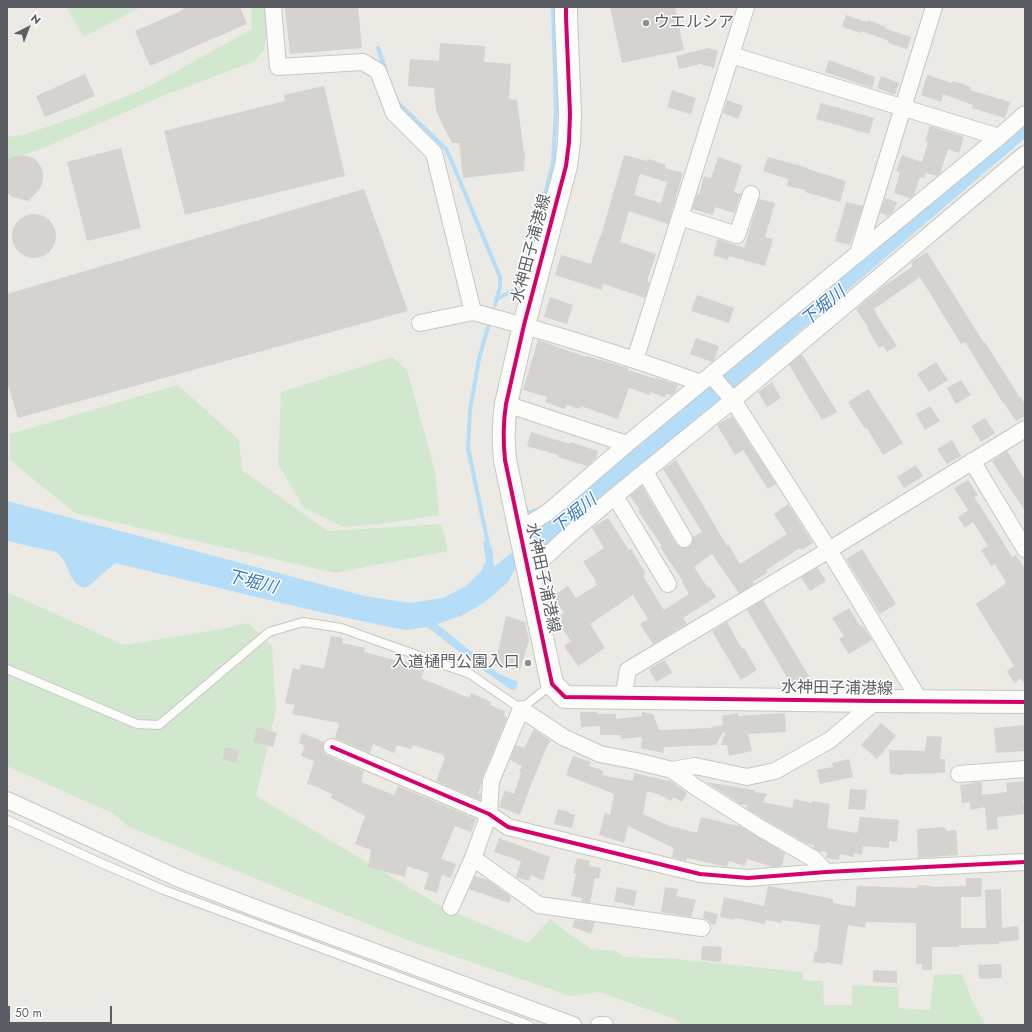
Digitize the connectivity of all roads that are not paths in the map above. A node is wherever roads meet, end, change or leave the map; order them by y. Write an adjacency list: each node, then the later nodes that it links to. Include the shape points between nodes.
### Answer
1 (273, 7): 13 (street, via 278,67 363,62 378,72 394,113 434,153)
2 (566, 7): 15 (main road, 水神田子浦港線, via 570,114 566,166)
3 (746, 7): 5 (street)
4 (934, 7): 6 (street)
5 (731, 55): 6 (street); 11 (street)
6 (903, 107): 8 (street); 12 (street)
7 (1025, 114): 8 (street)
8 (999, 137): 12 (street)
9 (1025, 154): 18 (street)
10 (751, 194): 11 (street, via 737,235)
11 (680, 217): 16 (street)
12 (858, 253): 17 (street)
13 (473, 312): 14 (street); 15 (street)
14 (420, 323)
15 (524, 325): 16 (street); 19 (main road, 水神田子浦港線)
16 (635, 360): 17 (street)
17 (706, 379): 18 (street); 21 (street)
18 (733, 400): 23 (street); 28 (street)
19 (506, 404): 21 (street); 25 (main road, 水神田子浦港線, via 503,436 505,460)
20 (1025, 429): 22 (street)
21 (627, 444): 25 (street)
22 (972, 462): 27 (street); 28 (street)
23 (645, 472): 24 (street); 26 (street)
24 (615, 496): 29 (street); 30 (street)
25 (520, 534): 29 (main road, 水神田子浦港線)
26 (684, 538)
27 (1025, 549)
28 (829, 550): 33 (street, via 628,670); 35 (street)
29 (528, 570): 32 (main road, 水神田子浦港線)
30 (668, 584)
31 (7, 669): 37 (lane, via 136,724 159,725 269,632 303,622 341,628 470,674)
32 (552, 684): 33 (main road, 水神田子浦港線, via 565,697); 37 (lane)
33 (623, 698): 34 (main road, 水神田子浦港線)
34 (876, 701): 35 (main road, 水神田子浦港線); 40 (street, via 830,740 775,771 747,776 695,766)
35 (920, 702): 36 (main road, 水神田子浦港線)
36 (1025, 702)
37 (521, 709): 40 (street, via 564,738 600,754); 43 (street, via 491,780)
38 (332, 747): 43 (street)
39 (1025, 769): 41 (street)
40 (672, 770): 47 (street, via 762,829 814,859)
41 (959, 774)
42 (7, 800): 51 (street, via 177,878)
43 (489, 814): 45 (street); 47 (street, via 508,827 700,874 748,878)
44 (7, 820): 50 (lane, via 164,890)
45 (473, 858): 48 (street); 49 (street, via 540,905)
46 (1025, 862): 47 (street)
47 (826, 872)
48 (451, 907)
49 (702, 928)
50 (529, 1025)
51 (572, 1025)
52 (599, 1025): 53 (street)
53 (605, 1025)

